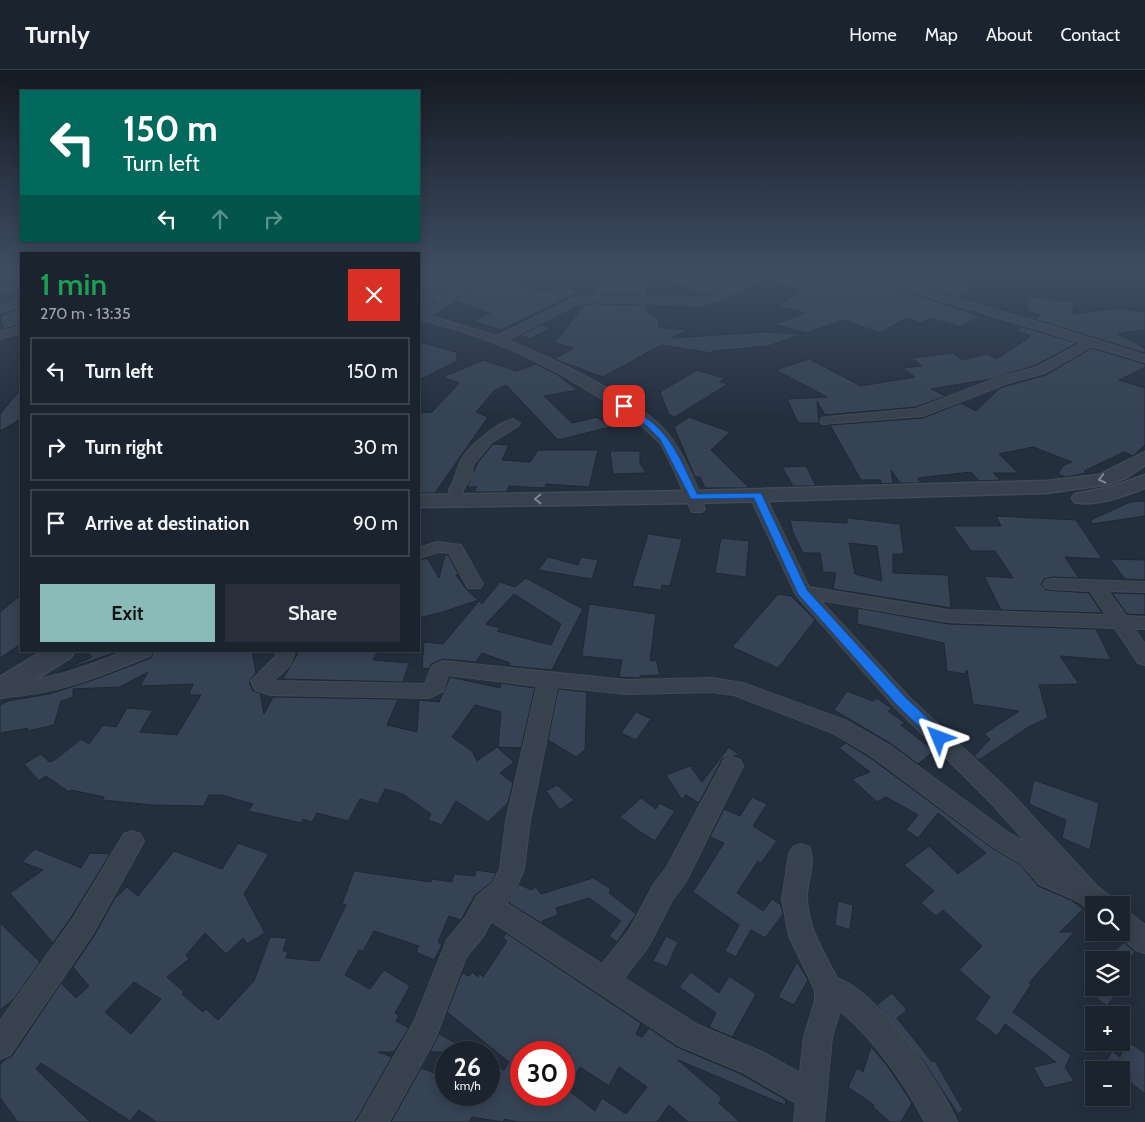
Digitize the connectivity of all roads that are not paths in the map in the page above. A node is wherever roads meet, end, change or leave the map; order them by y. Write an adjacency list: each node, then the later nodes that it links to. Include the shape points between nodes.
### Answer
1 (429, 319): 6 (street)
2 (539, 319): 6 (street)
3 (1018, 319): 7 (street)
4 (20, 329): 5 (street)
5 (0, 336)
6 (500, 339): 16 (street, via 568,372 650,424 664,438)
7 (1091, 342): 8 (street); 9 (street, via 1041,370 1004,380 918,413)
8 (1145, 359)
9 (827, 421)
10 (513, 423): 13 (street, via 486,440 466,464 465,475 456,490)
11 (1145, 457): 15 (street, one-way to 15, via 1103,480 1071,484)
12 (1145, 481): 15 (street, via 1116,492 1016,502)
13 (456, 500): 14 (street); 16 (street, one-way to 13)
14 (420, 501)
15 (760, 502): 16 (street); 23 (street)
16 (696, 503): 17 (street)
17 (420, 515)
18 (420, 553): 19 (street, via 437,547 455,548)
19 (474, 584)
20 (1052, 584): 21 (street)
21 (1095, 585): 22 (street); 24 (street)
22 (1145, 587)
23 (802, 591): 24 (street, via 948,616); 38 (street, via 901,701 1002,799)
24 (1119, 622): 25 (street); 30 (street)
25 (1145, 623)
26 (31, 652): 31 (street)
27 (60, 652): 33 (street)
28 (139, 652): 33 (street, via 74,678 33,688)
29 (286, 652): 32 (street, via 283,660 261,681 262,685 271,688 429,691 436,686 439,672 444,668)
30 (1145, 658)
31 (0, 671)
32 (543, 678): 37 (street, via 627,687 712,685 736,688 840,727 881,751 1001,840 1030,857 1048,876); 39 (street, via 547,686 518,822 512,869 502,891)
33 (0, 690)
34 (732, 766): 42 (street, via 676,875 663,892 639,938)
35 (132, 841): 44 (street, via 83,926)
36 (801, 854): 43 (street, via 794,898 798,919 802,936)
37 (1088, 896)
38 (1091, 896)
39 (486, 904): 42 (street); 46 (street, via 475,926 456,949 426,1029)
40 (1130, 928): 41 (street)
41 (1145, 941)
42 (605, 981): 45 (street, via 688,1035 752,1062)
43 (828, 989): 45 (street, via 830,1001 818,1037); 47 (street, via 838,992 862,1011 919,1080)
44 (0, 1045)
45 (810, 1109)
46 (372, 1122)
47 (942, 1122)

